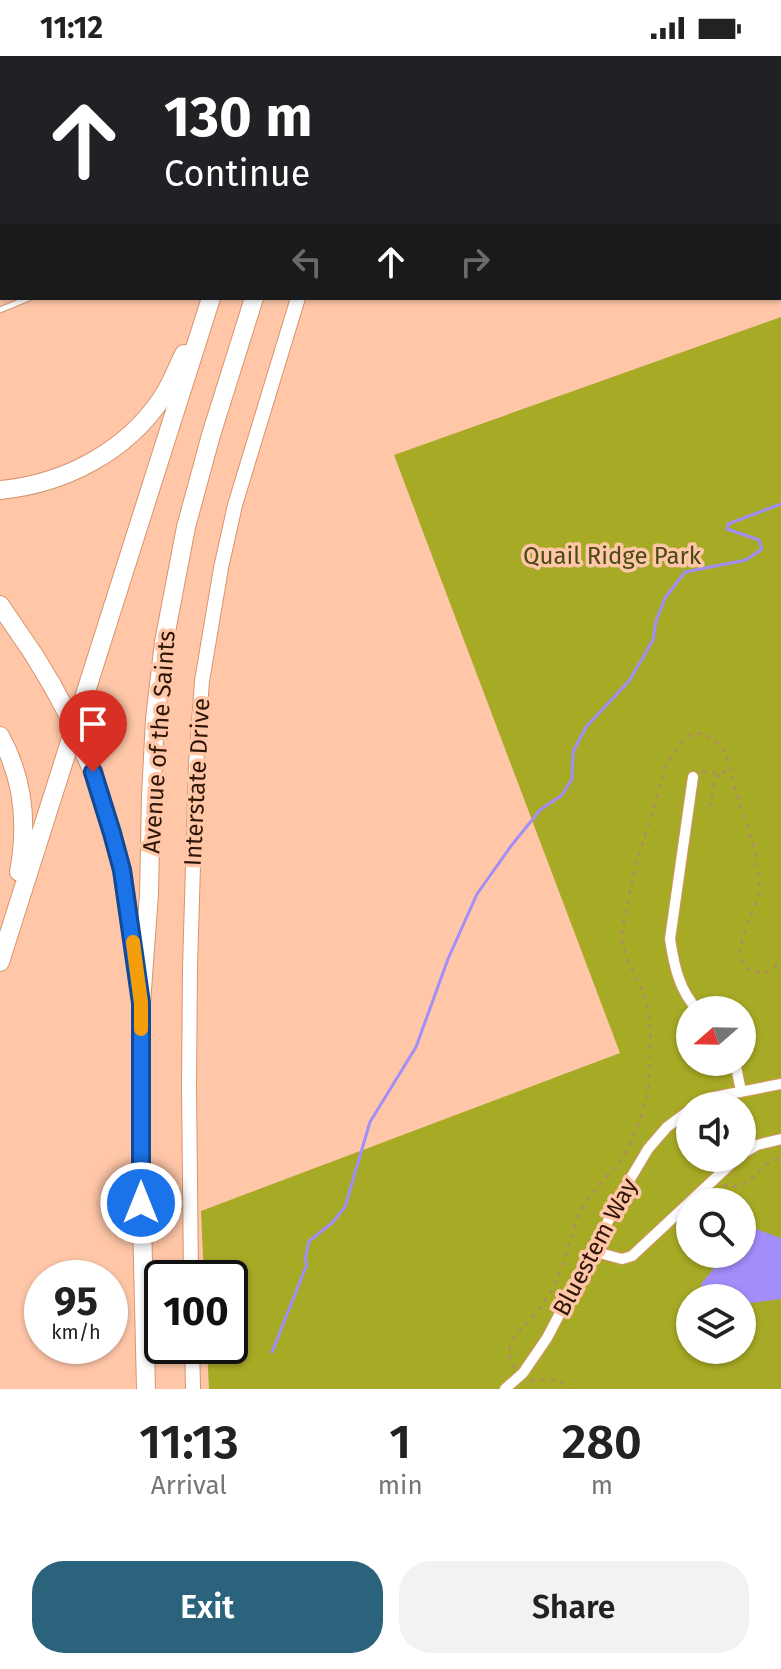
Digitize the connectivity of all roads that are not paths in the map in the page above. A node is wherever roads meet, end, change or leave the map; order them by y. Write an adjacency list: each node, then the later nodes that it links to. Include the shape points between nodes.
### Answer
1 (24, 300): 5 (lane)
2 (253, 300): 13 (highway, Avenue of the Saints, via 195,490 164,642 152,758)
3 (297, 300): 23 (main road, Interstate Drive, via 235,505 202,681 191,938)
4 (210, 302): 6 (highway, via 163,397 118,446 51,480); 10 (highway)
5 (0, 310)
6 (0, 490)
7 (0, 605): 13 (highway, bridge, via 52,685 93,772 122,870)
8 (0, 736): 10 (highway, via 17,773 24,815 22,858)
9 (693, 777): 12 (street, via 670,939)
10 (6, 943): 11 (highway)
11 (0, 962)
12 (687, 996)
13 (141, 1003): 25 (highway, Avenue of the Saints)
14 (738, 1076): 16 (street)
15 (781, 1084): 16 (street)
16 (741, 1091): 17 (street)
17 (736, 1092)
18 (676, 1120): 22 (street, Bluestem Way, via 648,1149)
19 (781, 1139): 20 (street)
20 (756, 1146)
21 (722, 1172): 22 (street, via 632,1256 622,1259)
22 (592, 1251): 27 (street, Bluestem Way, via 547,1338)
23 (191, 1260)
24 (192, 1364): 26 (main road)
25 (148, 1389)
26 (193, 1389)
27 (505, 1389)

